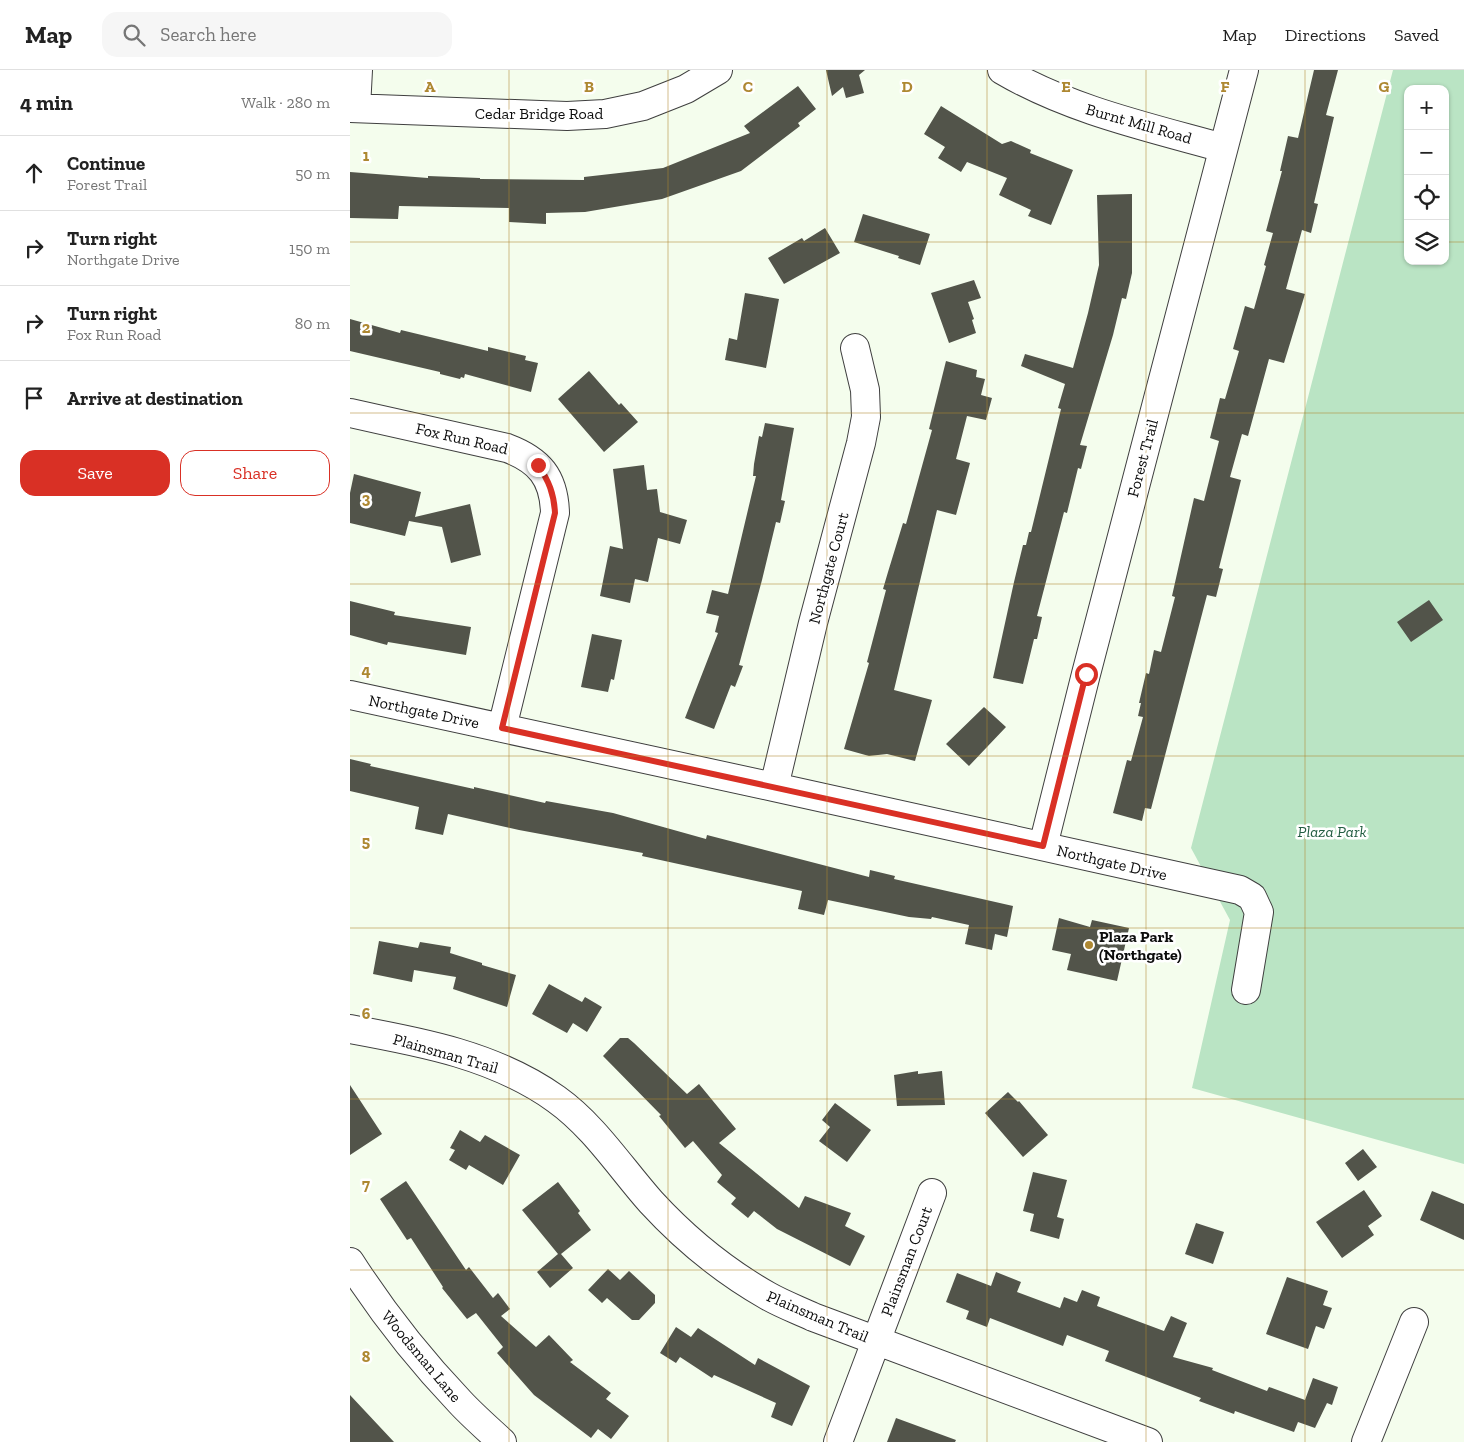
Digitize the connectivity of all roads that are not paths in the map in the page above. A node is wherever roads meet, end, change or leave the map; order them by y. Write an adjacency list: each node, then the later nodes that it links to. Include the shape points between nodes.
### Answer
1 (358, 70): 5 (street)
2 (718, 70): 5 (street, Cedar Bridge Road, via 678,93 643,106 605,114 567,116)
3 (1002, 70): 6 (street, Burnt Mill Road, via 1066,101 1108,116)
4 (1244, 70): 6 (street, Forest Trail)
5 (353, 108)
6 (1223, 148): 12 (street, Forest Trail)
7 (855, 348): 11 (street, Northgate Court, via 865,390 866,417)
8 (350, 413): 10 (street, Fox Run Road, via 507,448 524,454 538,465 549,481 555,513)
9 (350, 696): 10 (street, Northgate Drive)
10 (502, 728): 11 (street, Northgate Drive)
11 (774, 787): 12 (street, Northgate Drive)
12 (1043, 846): 13 (street, Northgate Drive, via 1240,890 1252,897 1259,912)
13 (1246, 990)
14 (350, 1029): 18 (street, Plainsman Trail, via 410,1040 494,1064 523,1078 557,1100 587,1126 676,1229 720,1266 769,1297)
15 (932, 1193): 18 (street, Plainsman Court)
16 (350, 1262): 19 (street, Woodsman Lane, via 409,1344 460,1402)
17 (1414, 1322): 22 (street)
18 (876, 1340): 20 (street, Plainsman Court); 21 (street, Plainsman Trail)
19 (502, 1442)
20 (838, 1442)
21 (1148, 1442)
22 (1366, 1442)

